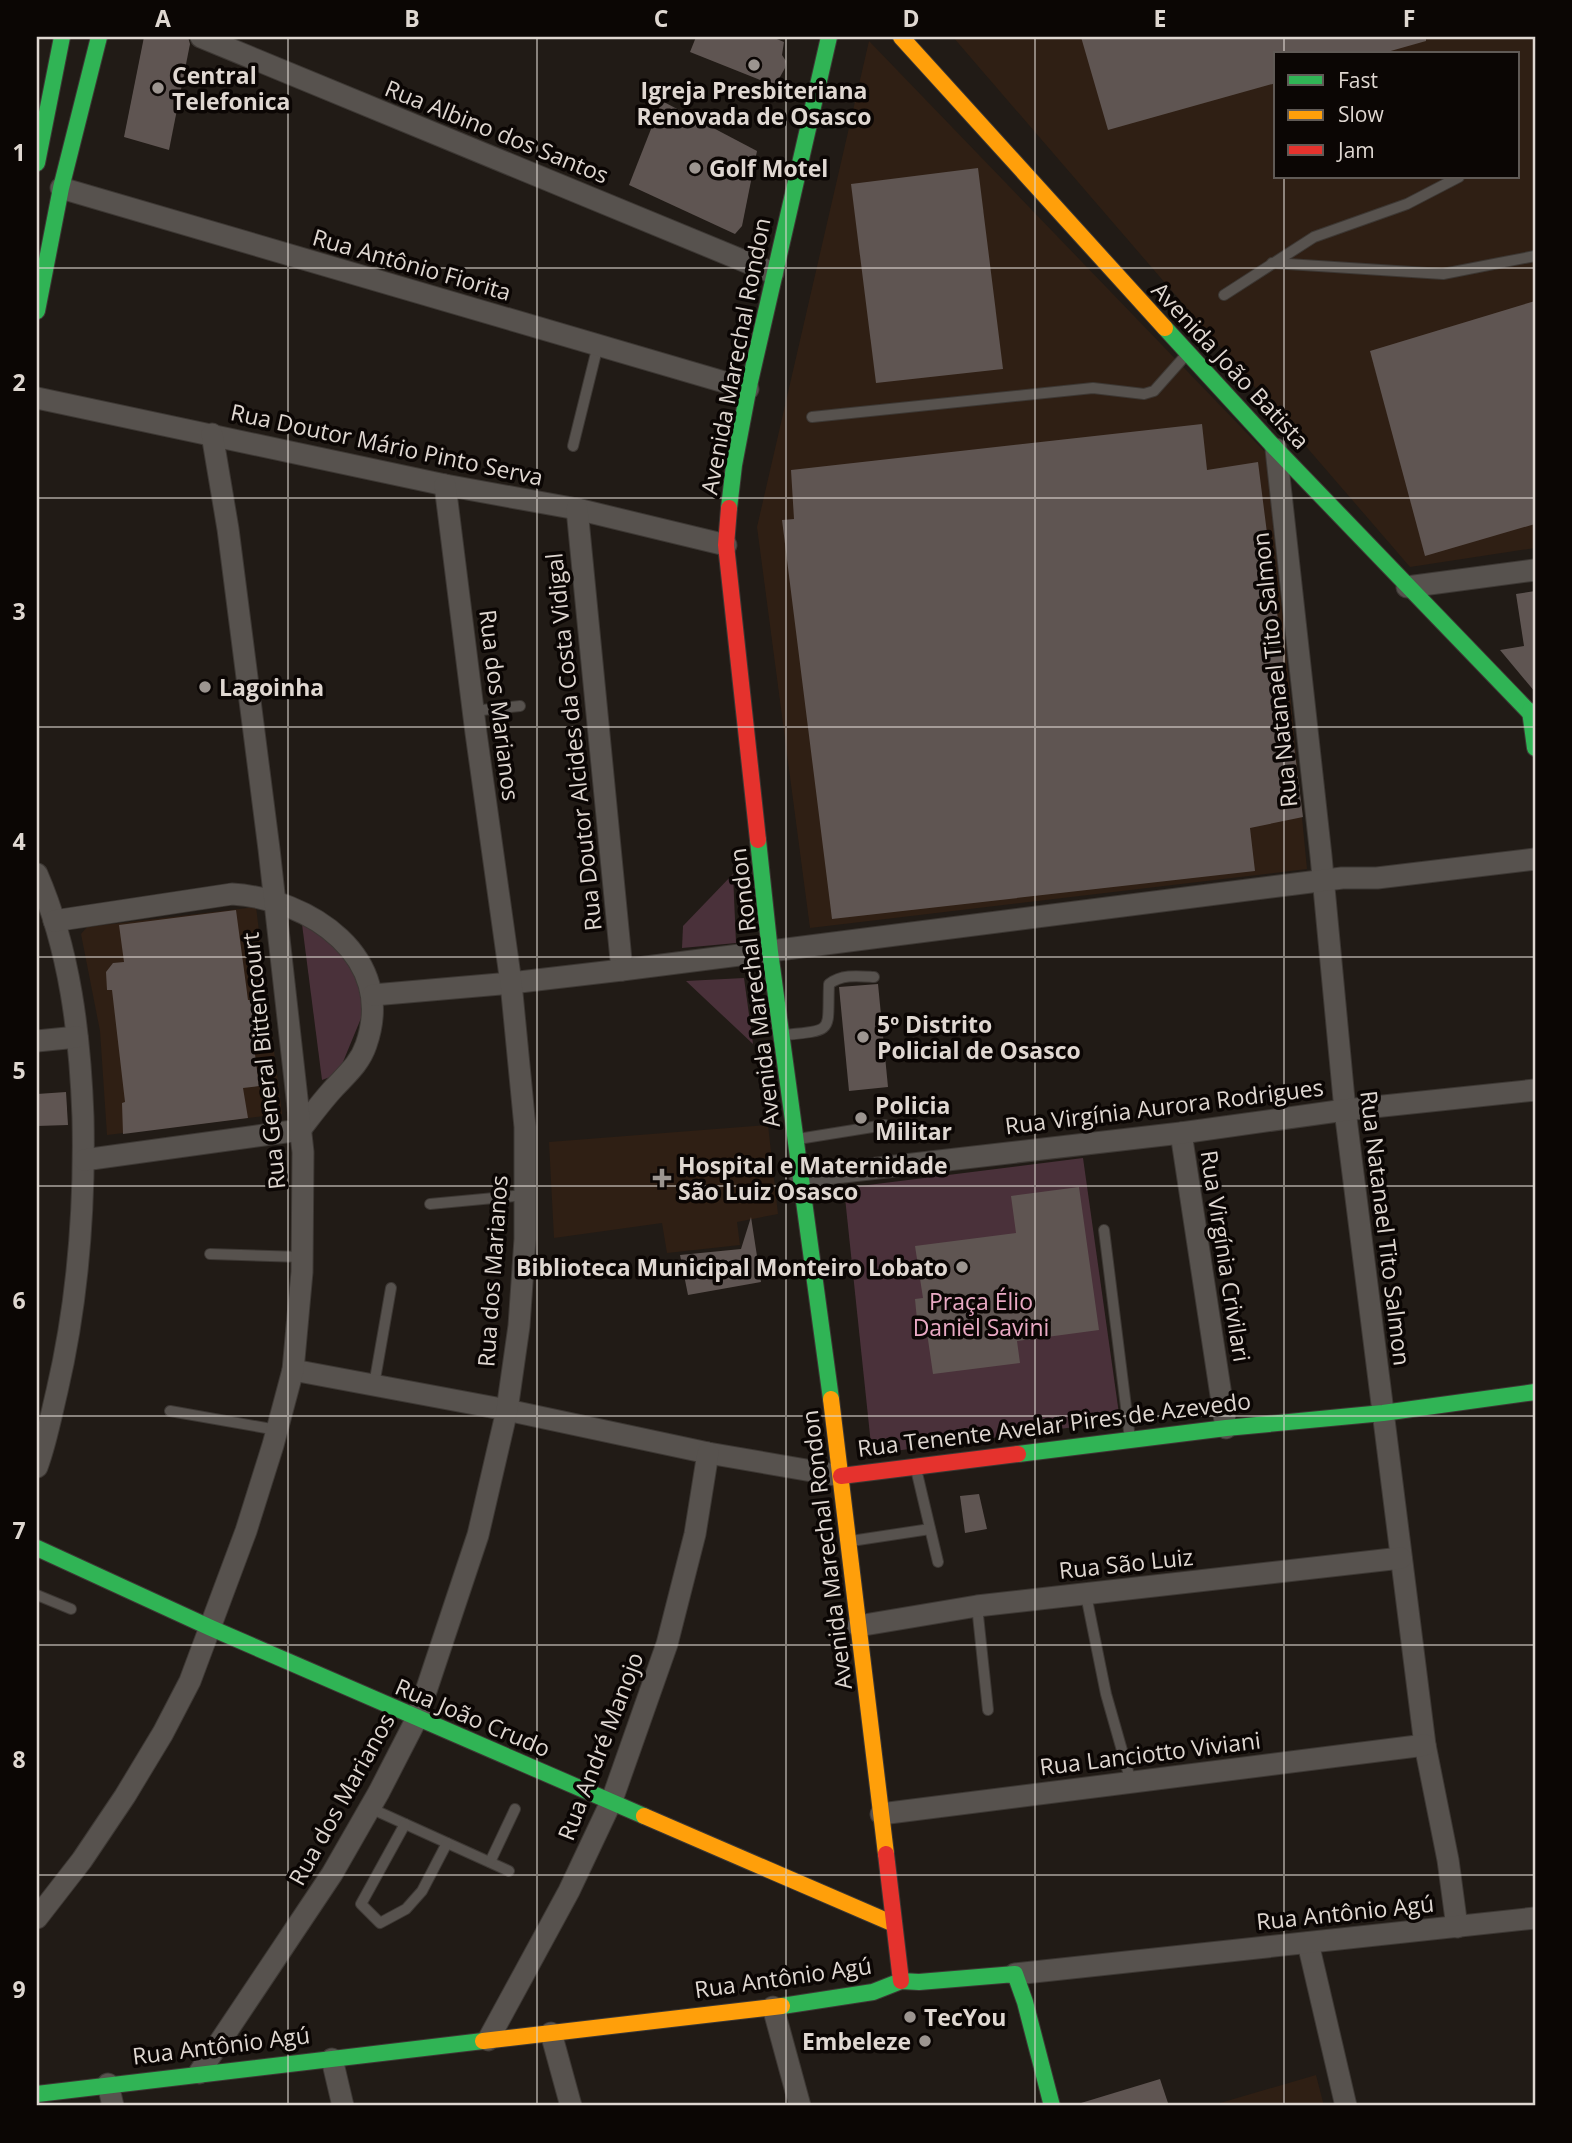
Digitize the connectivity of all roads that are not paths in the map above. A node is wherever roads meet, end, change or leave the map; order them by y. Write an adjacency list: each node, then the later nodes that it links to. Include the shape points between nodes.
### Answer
1 (62, 37): 6 (main road)
2 (99, 37): 8 (main road)
3 (201, 37): 11 (street, Rua Albino dos Santos)
4 (829, 37): 11 (main road, Avenida Marechal Rondon)
5 (901, 37): 15 (main road, Avenida João Batista)
6 (37, 163)
7 (1457, 178): 10 (lane, via 1407,204 1314,237)
8 (61, 188): 13 (main road); 14 (street, Rua Antônio Fiorita)
9 (1535, 256): 10 (lane, via 1443,274)
10 (1272, 263): 12 (lane)
11 (773, 273): 16 (main road, Avenida Marechal Rondon)
12 (1224, 295)
13 (37, 311)
14 (598, 345): 16 (street, Rua Antônio Fiorita); 20 (lane)
15 (1188, 352): 18 (lane, via 1154,391 1144,394 1093,388); 21 (main road, Avenida João Batista)
16 (748, 389): 24 (main road, Avenida Marechal Rondon)
17 (37, 398): 19 (street, Rua Doutor Mário Pinto Serva)
18 (812, 417)
19 (212, 434): 22 (street, Rua Doutor Mário Pinto Serva); 34 (street, Rua General Bittencourt, via 228,529)
20 (573, 446)
21 (1276, 449): 26 (main road, Avenida João Batista); 33 (street, Rua Natanael Tito Salmon)
22 (445, 485): 23 (street, Rua Doutor Mário Pinto Serva); 28 (street, Rua dos Marianos)
23 (577, 509): 24 (street, Rua Doutor Mário Pinto Serva); 37 (street, Rua Doutor Alcides da Costa Vidigal)
24 (726, 545): 36 (main road, Avenida Marechal Rondon)
25 (1535, 570): 26 (street)
26 (1407, 587): 29 (main road, Avenida João Batista)
27 (520, 706): 28 (lane)
28 (473, 711): 39 (street, Rua dos Marianos)
29 (1532, 715): 30 (main road)
30 (1535, 748)
31 (1535, 859): 33 (street)
32 (37, 874): 35 (street)
33 (1324, 881): 36 (street); 45 (street, Rua Natanael Tito Salmon)
34 (273, 901): 35 (street, via 232,894); 40 (street, via 315,918 337,934 365,970); 47 (street, Rua General Bittencourt)
35 (54, 921): 42 (street)
36 (770, 952): 37 (street); 41 (main road, Avenida Marechal Rondon)
37 (622, 970): 39 (street)
38 (874, 977): 41 (lane, via 834,979 829,984 829,1020 824,1028)
39 (511, 983): 40 (street); 52 (street, Rua dos Marianos, via 525,1127)
40 (373, 995): 47 (street, via 372,1022 358,1063)
41 (781, 1035): 49 (main road, Avenida Marechal Rondon)
42 (77, 1037): 43 (street); 50 (street)
43 (37, 1041)
44 (1535, 1090): 45 (street, Rua Virgínia Aurora Rodrigues)
45 (1345, 1110): 48 (street, Rua Virgínia Aurora Rodrigues); 63 (street, Rua Natanael Tito Salmon)
46 (885, 1125): 49 (lane)
47 (300, 1130): 50 (street); 56 (street, Rua General Bittencourt)
48 (1181, 1133): 51 (street, Rua Virgínia Aurora Rodrigues); 64 (street, Rua Virgínia Crivilari)
49 (795, 1140): 51 (main road, Avenida Marechal Rondon)
50 (84, 1160): 68 (street, via 74,1308)
51 (800, 1177): 70 (main road, Avenida Marechal Rondon)
52 (525, 1195): 53 (lane); 61 (street, Rua dos Marianos, via 519,1326)
53 (430, 1204)
54 (1104, 1230): 66 (lane)
55 (210, 1254): 56 (lane)
56 (302, 1257): 58 (street, Rua General Bittencourt)
57 (391, 1288): 59 (lane)
58 (293, 1370): 59 (street, Rua Tenente Avelar Pires de Azevedo); 65 (street, Rua General Bittencourt)
59 (374, 1385): 61 (street, Rua Tenente Avelar Pires de Azevedo)
60 (1535, 1392): 63 (main road, Rua Tenente Avelar Pires de Azevedo)
61 (507, 1410): 67 (street, Rua Tenente Avelar Pires de Azevedo); 83 (street, Rua dos Marianos, via 478,1535)
62 (170, 1411): 65 (lane)
63 (1383, 1413): 64 (main road, Rua Tenente Avelar Pires de Azevedo); 74 (street, Rua Natanael Tito Salmon)
64 (1226, 1428): 66 (main road, Rua Tenente Avelar Pires de Azevedo)
65 (277, 1430): 81 (street, Rua General Bittencourt)
66 (1130, 1440): 69 (main road, Rua Tenente Avelar Pires de Azevedo)
67 (708, 1453): 70 (street, Rua Tenente Avelar Pires de Azevedo); 86 (street, Rua André Manojo, via 695,1534 667,1644)
68 (37, 1467)
69 (916, 1467): 70 (main road, Rua Tenente Avelar Pires de Azevedo); 71 (lane)
70 (841, 1476): 72 (main road, Avenida Marechal Rondon)
71 (930, 1529): 72 (lane); 75 (lane)
72 (848, 1542): 80 (main road, Avenida Marechal Rondon)
73 (37, 1548): 81 (main road, Rua João Crudo)
74 (1401, 1558): 77 (street, Rua São Luiz); 84 (street, Rua Natanael Tito Salmon)
75 (938, 1562)
76 (37, 1595): 79 (lane)
77 (1086, 1595): 78 (street, Rua São Luiz); 85 (lane)
78 (976, 1606): 80 (street, Rua São Luiz); 82 (lane)
79 (71, 1609)
80 (858, 1626): 89 (main road, Avenida Marechal Rondon)
81 (211, 1628): 83 (main road, Rua João Crudo); 94 (street, Rua General Bittencourt, via 190,1681 138,1775)
82 (988, 1710)
83 (417, 1718): 86 (main road, Rua João Crudo); 87 (street, Rua dos Marianos)
84 (1425, 1745): 85 (street, Rua Lanciotto Viviani); 97 (street, Rua Natanael Tito Salmon)
85 (1131, 1782): 89 (street, Rua Lanciotto Viviani)
86 (612, 1800): 96 (main road, Rua João Crudo); 103 (street, Rua André Manojo, via 569,1891)
87 (370, 1808): 90 (lane); 105 (street, Rua dos Marianos, via 332,1874)
88 (515, 1809): 92 (lane)
89 (881, 1814): 96 (main road, Avenida Marechal Rondon)
90 (405, 1824): 91 (lane); 91 (lane, via 361,1904 380,1923 406,1909 422,1891)
91 (447, 1843): 92 (lane)
92 (489, 1862): 93 (lane)
93 (509, 1871)
94 (37, 1918)
95 (1535, 1918): 97 (street, Rua Antônio Agú)
96 (894, 1924): 100 (main road, Avenida Marechal Rondon)
97 (1457, 1927): 98 (street, Rua Antônio Agú)
98 (1308, 1942): 99 (street, Rua Antônio Agú); 113 (street)
99 (1015, 1975): 100 (main road, Rua Antônio Agú); 112 (main road)
100 (901, 1981): 101 (main road, Rua Antônio Agú, via 873,1992)
101 (774, 2007): 102 (main road, Rua Antônio Agú); 111 (street)
102 (551, 2033): 103 (main road, Rua Antônio Agú); 110 (street)
103 (488, 2040): 104 (main road, Rua Antônio Agú)
104 (332, 2059): 105 (main road, Rua Antônio Agú); 109 (street)
105 (199, 2073): 106 (main road, Rua Antônio Agú)
106 (108, 2084): 107 (main road, Rua Antônio Agú); 108 (street)
107 (37, 2094)
108 (113, 2106)
109 (343, 2106)
110 (571, 2106)
111 (800, 2106)
112 (1052, 2106)
113 (1346, 2106)

